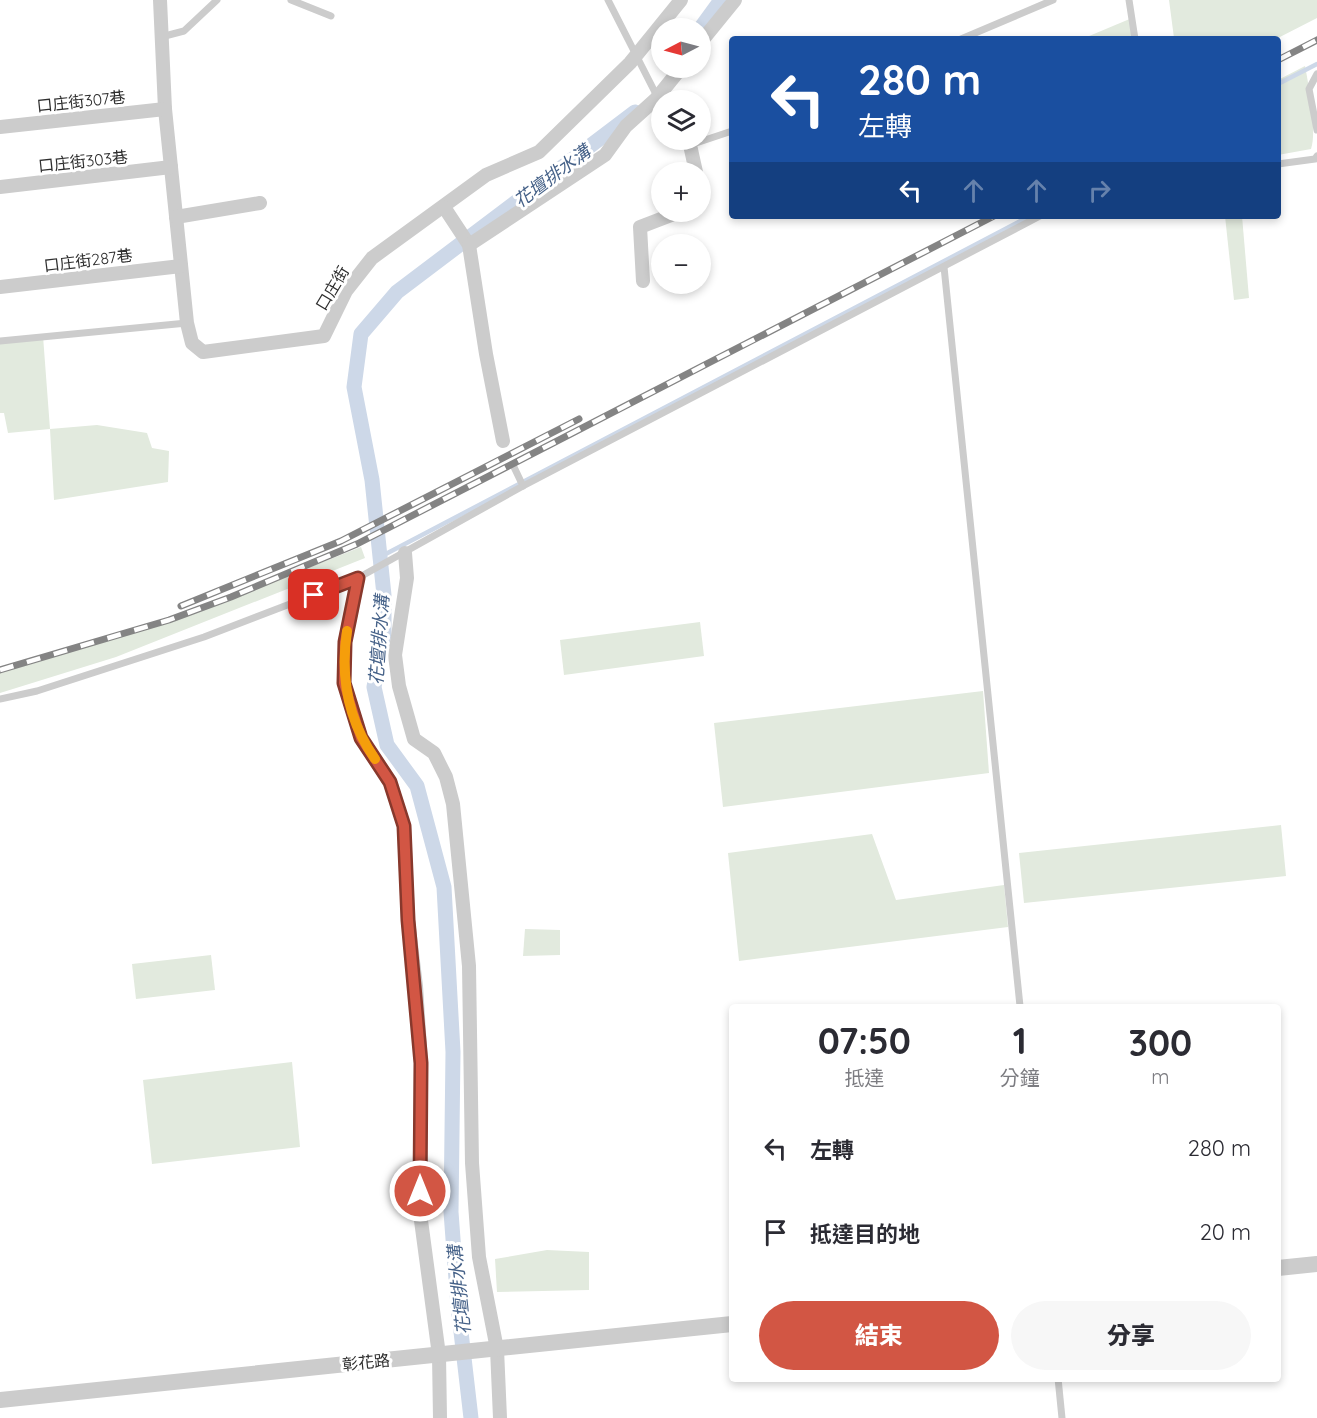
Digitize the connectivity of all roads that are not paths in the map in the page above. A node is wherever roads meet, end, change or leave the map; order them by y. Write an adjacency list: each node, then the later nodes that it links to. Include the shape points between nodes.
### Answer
1 (160, 0): 13 (street, 口庄街)
2 (217, 0): 13 (lane, via 184,31)
3 (291, 0): 9 (lane)
4 (608, 0): 14 (lane)
5 (681, 0): 14 (street, 口庄街)
6 (735, 0): 10 (street)
7 (1053, 0): 11 (lane)
8 (1129, 0): 12 (lane)
9 (331, 16)
10 (711, 30)
11 (968, 36)
12 (1135, 36)
13 (161, 37): 17 (street, 口庄街)
14 (636, 55): 16 (lane); 28 (street, 口庄街, via 539,152 486,175)
15 (1317, 74): 20 (lane, via 1309,89)
16 (653, 90)
17 (165, 109): 19 (street, 口庄街307巷); 25 (street, 口庄街)
18 (651, 109): 32 (street, via 626,126 605,155)
19 (0, 127)
20 (1317, 130)
21 (729, 131): 22 (lane)
22 (711, 136)
23 (1317, 156): 24 (lane)
24 (1281, 164)
25 (171, 167): 26 (street, 口庄街303巷); 29 (street, 口庄街)
26 (0, 187)
27 (260, 203): 29 (street)
28 (447, 211): 32 (street); 37 (street, 口庄街, via 372,258 346,291 324,336 203,352 192,344)
29 (176, 217): 33 (street, 口庄街)
30 (1035, 219): 34 (lane)
31 (653, 222): 35 (street, via 640,227)
32 (467, 242): 39 (street)
33 (181, 266): 36 (street, 口庄街287巷); 37 (street, 口庄街)
34 (944, 267): 41 (lane); 45 (lane)
35 (643, 281)
36 (0, 287)
37 (188, 323): 38 (lane)
38 (0, 341)
39 (503, 441)
40 (513, 465): 41 (lane)
41 (523, 486): 42 (lane)
42 (400, 556): 43 (lane); 49 (street, via 407,578 395,656 399,686 414,738 434,753 453,804 469,966 472,1163 479,1257)
43 (361, 577): 44 (lane, via 204,638); 50 (street, via 345,642 344,683 361,738 390,782 404,826 421,1063 420,1213)
44 (0, 699)
45 (1020, 1004)
46 (1317, 1264): 47 (street)
47 (1281, 1268)
48 (729, 1324): 49 (street, 彰花路)
49 (497, 1349): 50 (street, 彰花路); 54 (street)
50 (444, 1354): 52 (street, 彰花路); 53 (street)
51 (1058, 1382): 55 (lane)
52 (0, 1400)
53 (440, 1418)
54 (500, 1418)
55 (1062, 1418)

